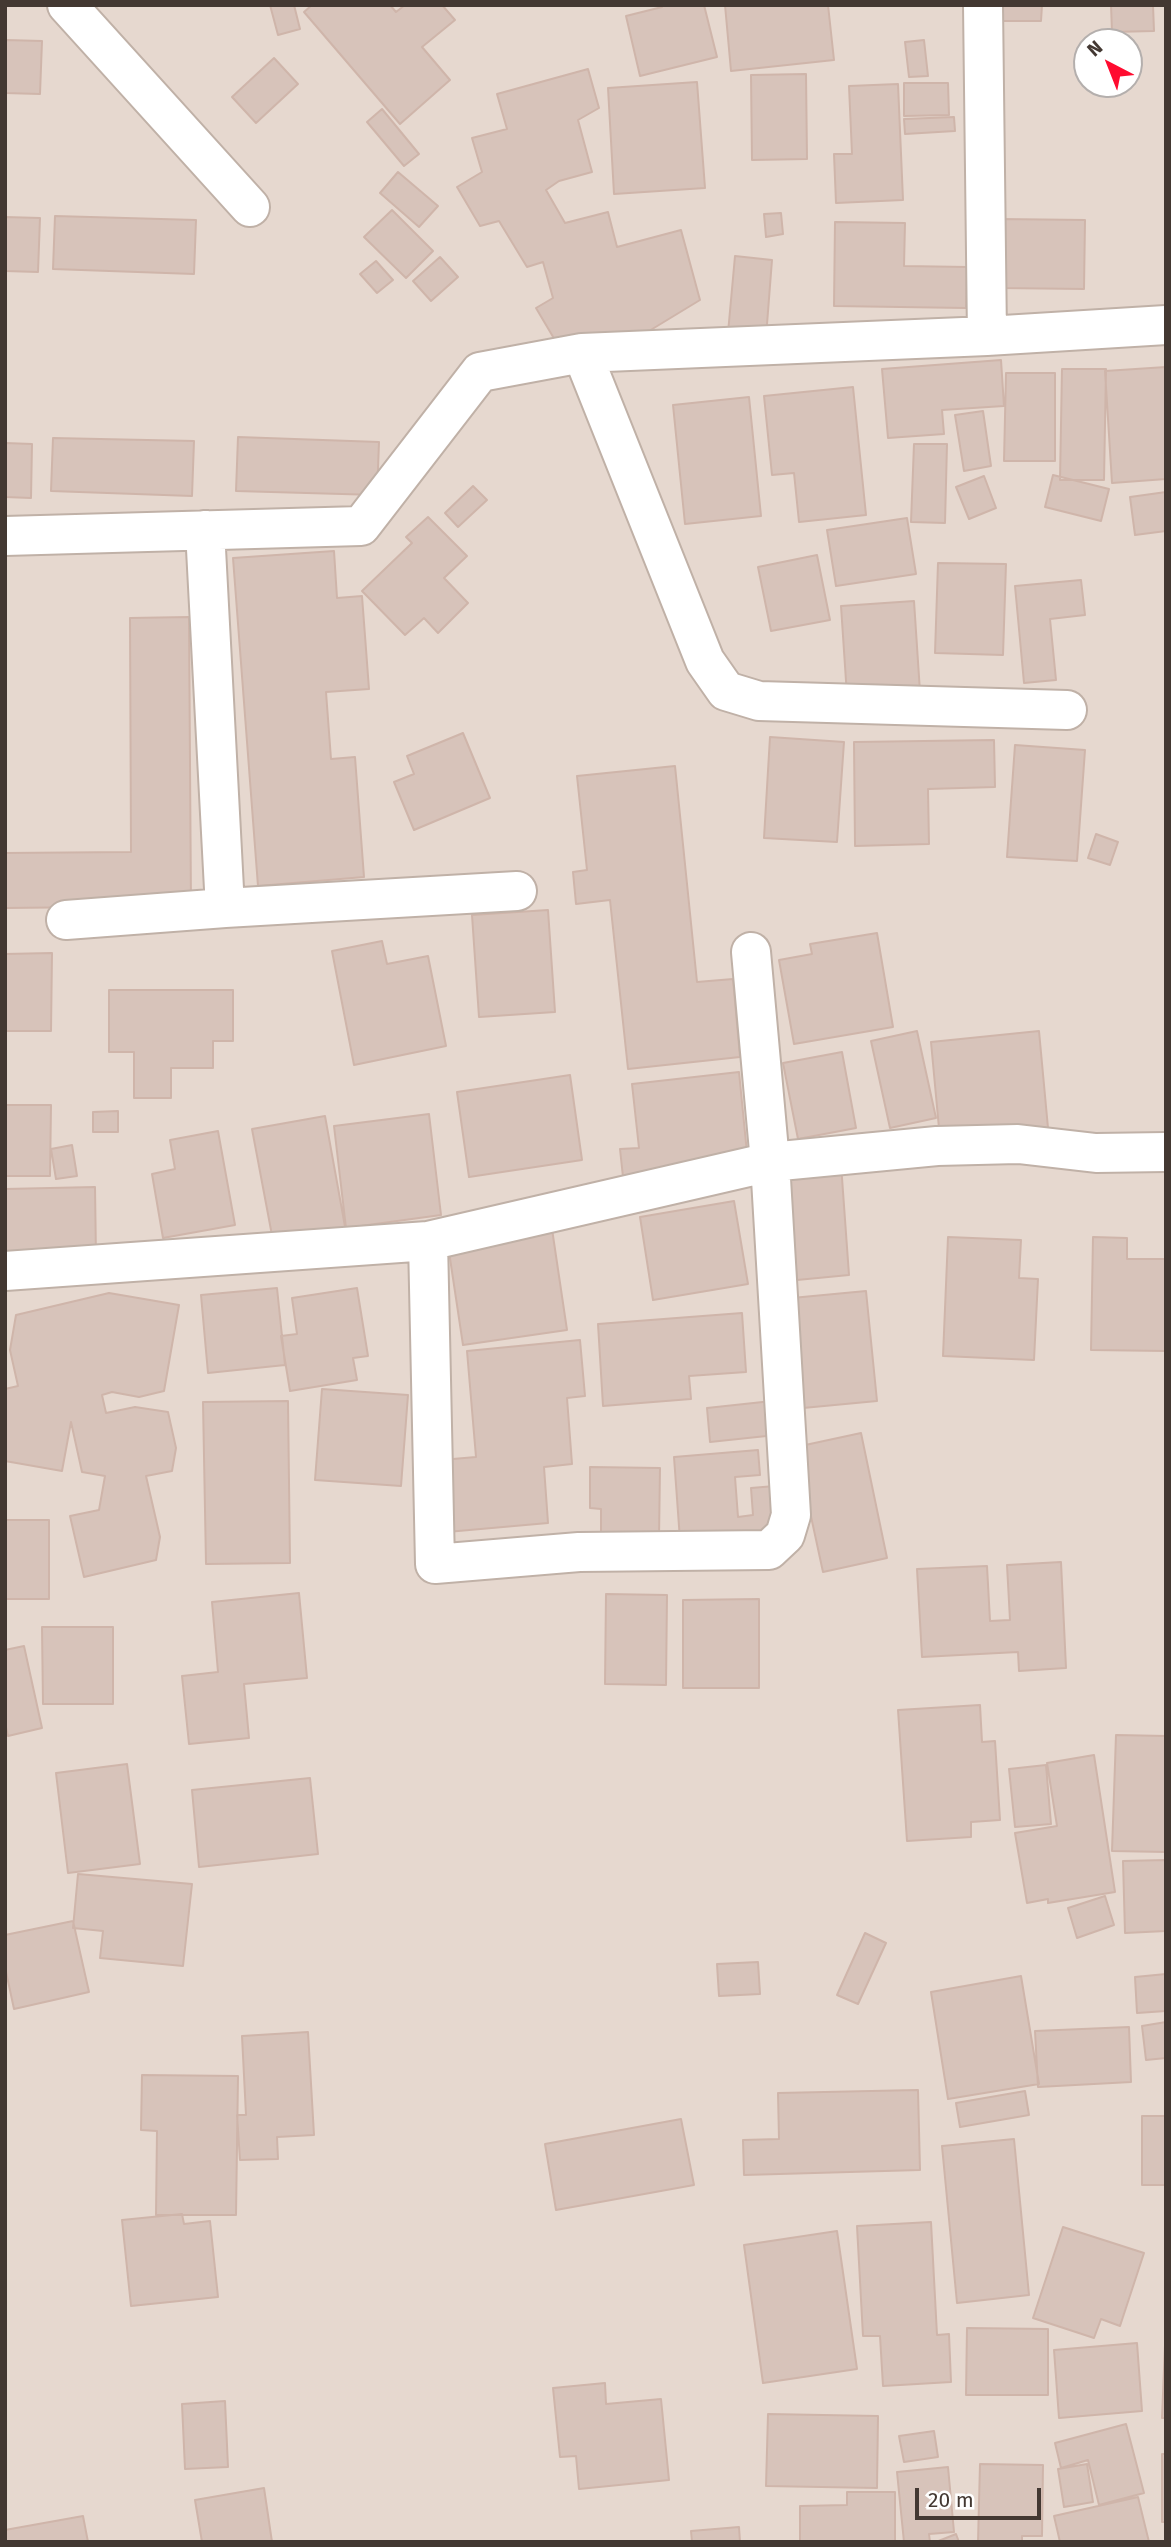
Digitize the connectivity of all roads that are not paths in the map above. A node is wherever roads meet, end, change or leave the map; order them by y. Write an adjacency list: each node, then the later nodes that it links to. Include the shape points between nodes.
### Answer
1 (67, 5): 3 (street)
2 (983, 5): 5 (street)
3 (250, 207)
4 (1166, 325): 5 (street)
5 (987, 336): 6 (street)
6 (582, 353): 7 (street, via 480,373 361,526); 9 (street, via 705,661 726,691 759,701)
7 (205, 530): 8 (street); 11 (street)
8 (5, 536)
9 (1067, 710)
10 (517, 891): 11 (street)
11 (225, 908): 12 (street)
12 (66, 920)
13 (751, 952): 15 (street)
14 (1166, 1152): 15 (street, via 1096,1153 1018,1144 937,1146)
15 (770, 1162): 16 (street); 16 (street, via 790,1515 785,1535 769,1550 579,1552 435,1564)
16 (428, 1241): 17 (street)
17 (5, 1271)

